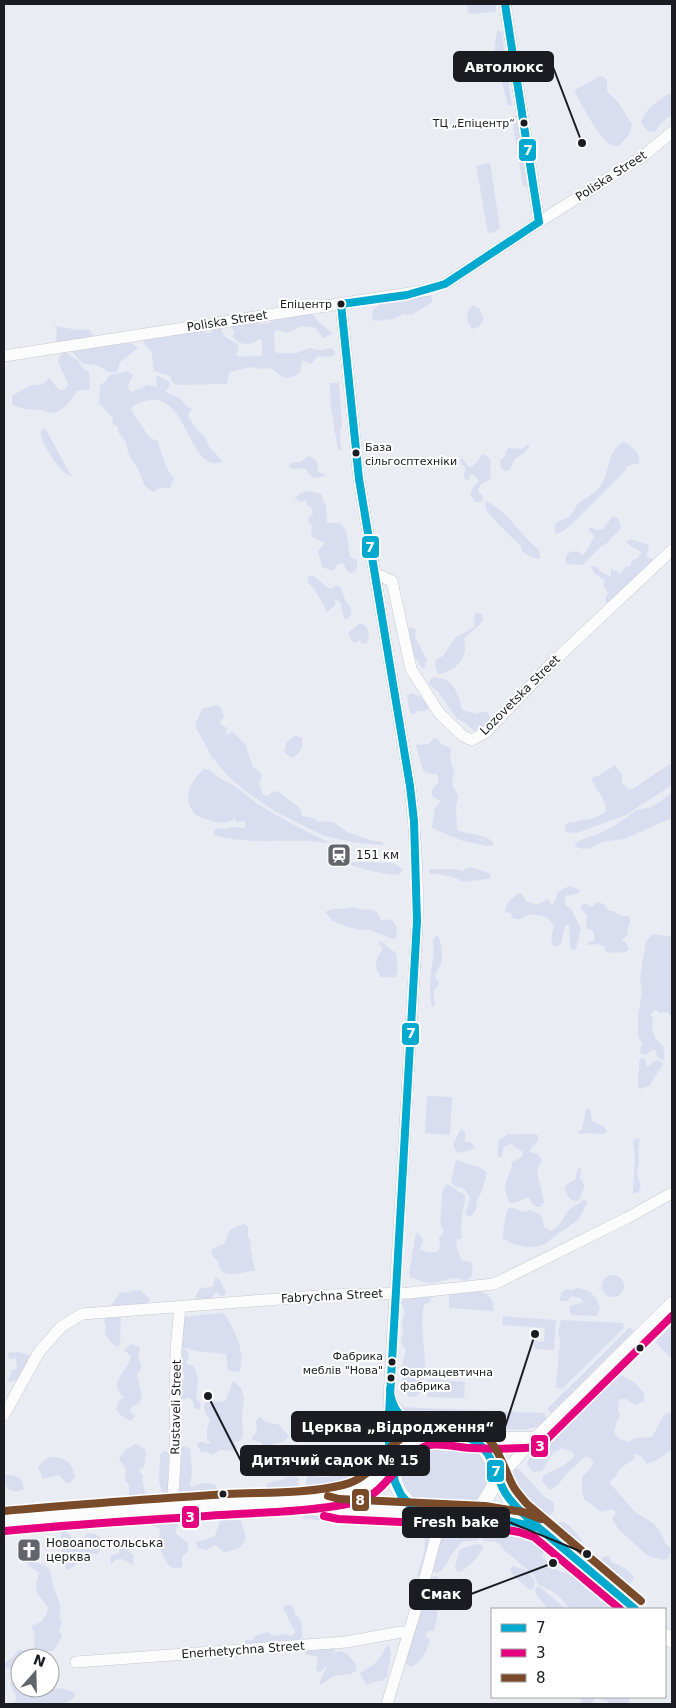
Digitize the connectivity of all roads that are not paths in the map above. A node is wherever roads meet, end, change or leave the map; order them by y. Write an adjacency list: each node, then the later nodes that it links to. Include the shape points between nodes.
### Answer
1 (505, 4): 3 (street)
2 (672, 132): 3 (street, Poliska Street, via 642,157)
3 (539, 222): 4 (street, Poliska Street, via 445,284 406,295)
4 (341, 304): 5 (street, Poliska Street); 7 (street, via 356,453)
5 (4, 356)
6 (672, 550): 7 (street, Lozovetska Street, via 555,660 486,732 472,740 463,736 439,713 411,669 392,582)
7 (374, 573): 9 (street, via 414,821 417,890)
8 (672, 1193): 9 (street, Fabrychna Street, via 494,1284)
9 (395, 1293): 11 (street, Fabrychna Street); 12 (street)
10 (672, 1302): 15 (street)
11 (180, 1307): 13 (street, via 82,1314 61,1326 39,1352); 20 (street, Rustaveli Street)
12 (390, 1398): 14 (street, via 400,1416 413,1426); 17 (street, via 388,1432)
13 (4, 1415)
14 (434, 1434): 16 (main road); 17 (main road, via 413,1440)
15 (536, 1437): 16 (street); 18 (street)
16 (470, 1438): 18 (main road, via 487,1452)
17 (392, 1462): 19 (main road, via 364,1488); 21 (main road, via 397,1488)
18 (498, 1479): 23 (main road, via 483,1504); 25 (main road, via 511,1501)
19 (299, 1501): 20 (main road); 21 (main road, via 338,1509)
20 (172, 1508): 24 (main road)
21 (419, 1511): 22 (main road)
22 (442, 1514): 23 (main road); 27 (street)
23 (462, 1515): 25 (main road, via 502,1518)
24 (4, 1521)
25 (539, 1528): 26 (main road)
26 (634, 1608)
27 (409, 1632): 28 (street, Enerhetychna Street, via 346,1642); 29 (street)
28 (76, 1662)
29 (388, 1704)

